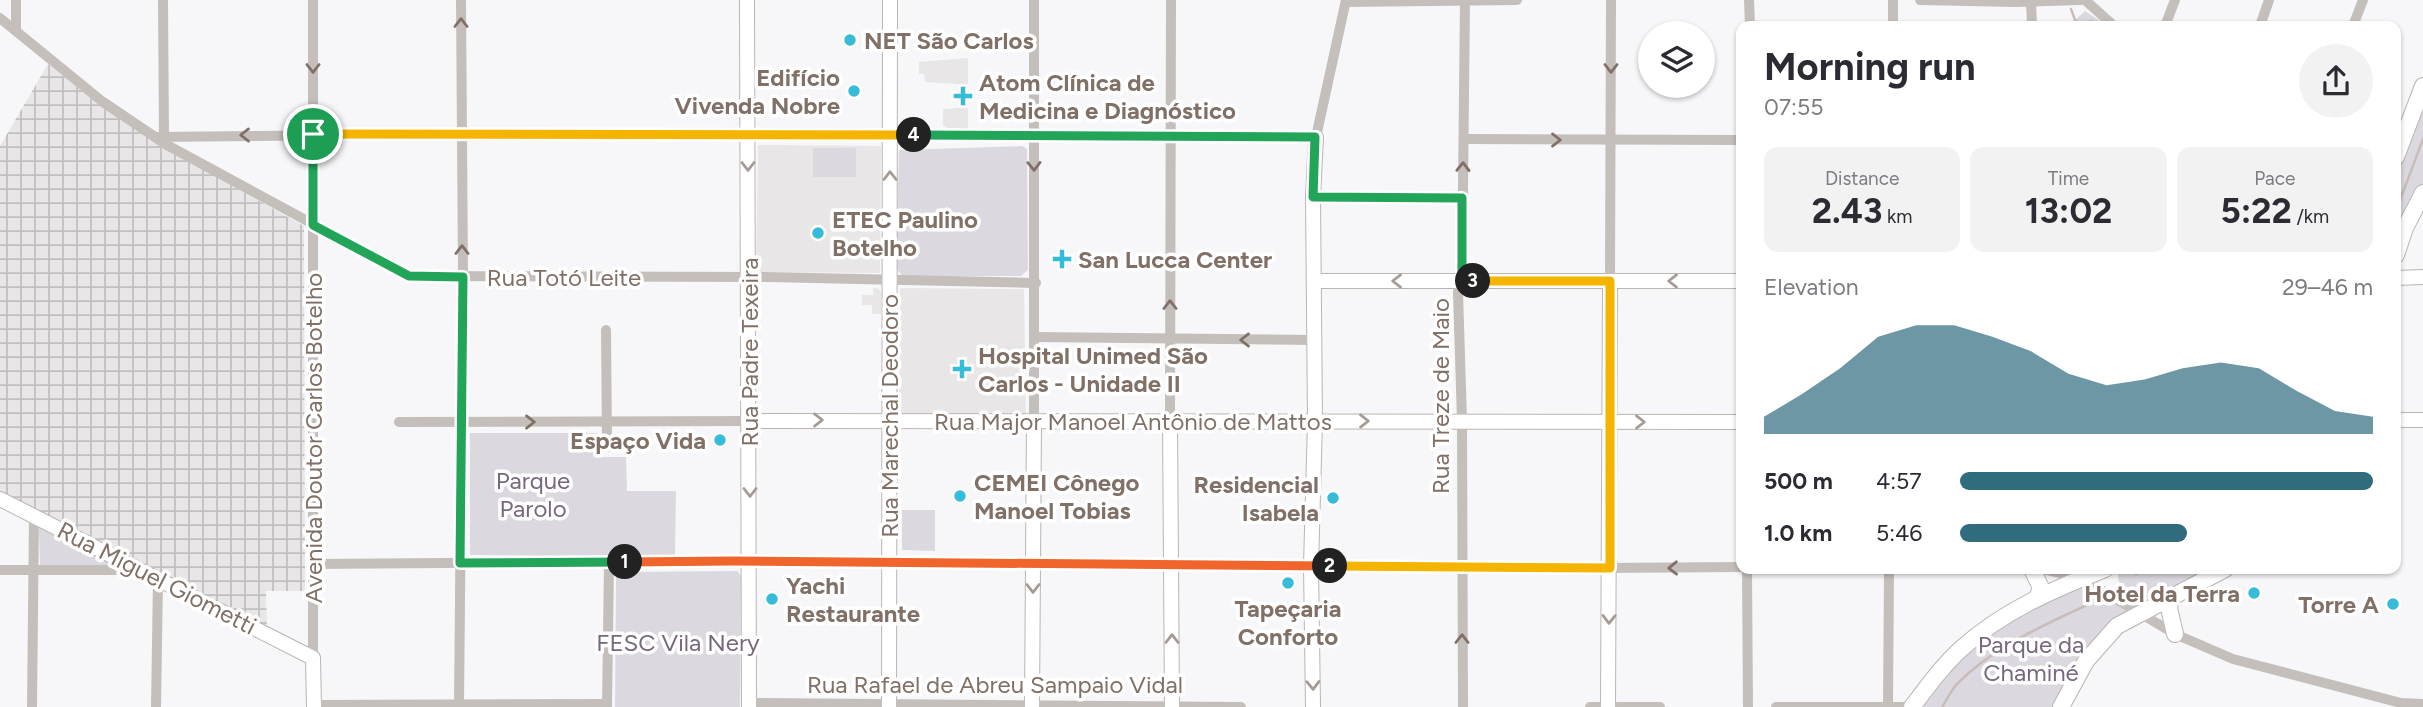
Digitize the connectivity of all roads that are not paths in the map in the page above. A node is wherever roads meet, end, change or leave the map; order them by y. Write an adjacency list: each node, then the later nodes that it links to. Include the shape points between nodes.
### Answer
1 (16, 0): 29 (street)
2 (163, 0): 34 (street)
3 (313, 0): 31 (street, Avenida Doutor Carlos Botelho, one-way to 31)
4 (461, 0): 32 (street, one-way to 4)
5 (747, 0): 35 (street, Rua Padre Texeira)
6 (890, 0): 33 (street, Rua Marechal Deodoro)
7 (1034, 0): 36 (street)
8 (1171, 0): 37 (street)
9 (1465, 0): 10 (street); 19 (street); 40 (street, Rua Treze de Maio)
10 (1517, 0)
11 (1611, 0): 41 (street, one-way to 41)
12 (1749, 0): 22 (street)
13 (1893, 0): 23 (street)
14 (1920, 0): 20 (street)
15 (2083, 0): 20 (street); 25 (street)
16 (2175, 0): 26 (street)
17 (2269, 0): 27 (street)
18 (2363, 0): 28 (street)
19 (1346, 1): 38 (street)
20 (2032, 2): 24 (street)
21 (0, 18): 29 (street, Rua Totó Leite)
22 (1750, 21)
23 (1893, 21)
24 (2032, 21)
25 (2108, 21)
26 (2167, 21)
27 (2262, 21)
28 (2355, 21)
29 (16, 31): 34 (street, Rua Totó Leite, via 103,102)
30 (2423, 86): 39 (main road)
31 (313, 134): 32 (street); 34 (street, one-way to 34); 46 (street, Avenida Doutor Carlos Botelho)
32 (462, 134): 35 (street); 48 (street, one-way to 32)
33 (890, 135): 35 (street); 36 (street); 52 (street, Rua Marechal Deodoro, one-way to 33)
34 (159, 136): 46 (street, Rua Totó Leite)
35 (748, 136): 49 (street, Rua Padre Texeira, one-way to 49)
36 (1034, 136): 37 (street); 57 (street, one-way to 57)
37 (1171, 136): 38 (street); 60 (street, one-way to 37)
38 (1315, 137): 44 (street)
39 (2401, 137)
40 (1464, 139): 41 (street, one-way to 41); 45 (street, Rua Treze de Maio, one-way to 40)
41 (1611, 140): 42 (street); 54 (street)
42 (1736, 140)
43 (2423, 193): 47 (main road)
44 (1313, 197): 45 (street); 56 (street)
45 (1462, 198): 53 (street, Rua Treze de Maio)
46 (313, 225): 48 (street, Rua Totó Leite, via 409,276); 82 (street, Avenida Doutor Carlos Botelho)
47 (2401, 238)
48 (463, 277): 49 (street, Rua Totó Leite); 69 (street)
49 (748, 277): 52 (street, Rua Totó Leite); 64 (street, Rua Padre Texeira)
50 (2423, 277): 51 (street)
51 (2401, 278)
52 (890, 279): 57 (street, Rua Totó Leite); 62 (street, Rua Marechal Deodoro)
53 (1462, 281): 54 (street); 56 (street, one-way to 56); 66 (street, Rua Treze de Maio, via 1458,292)
54 (1610, 281): 55 (street, one-way to 54); 73 (street)
55 (1736, 281)
56 (1314, 282): 61 (street)
57 (1036, 283): 59 (street)
58 (606, 330): 70 (street)
59 (1035, 337): 60 (street); 71 (street)
60 (1170, 340): 61 (street, one-way to 60); 72 (street)
61 (1313, 340): 65 (street)
62 (890, 420): 64 (street, Rua Major Manoel Antônio de Mattos, one-way to 62); 71 (street, Rua Major Manoel Antônio de Mattos); 80 (street, Rua Marechal Deodoro)
63 (2423, 420): 67 (street)
64 (750, 421): 70 (street, Rua Major Manoel Antônio de Mattos); 78 (street, Rua Padre Texeira, one-way to 78)
65 (1315, 421): 66 (street, Rua Major Manoel Antônio de Mattos, one-way to 66); 72 (street, Rua Major Manoel Antônio de Mattos); 85 (street)
66 (1462, 421): 73 (street, Rua Major Manoel Antônio de Mattos); 86 (street, Rua Treze de Maio)
67 (2401, 421)
68 (399, 422): 69 (street, Rua Major Manoel Antônio de Mattos)
69 (462, 422): 70 (street, Rua Major Manoel Antônio de Mattos, one-way to 70); 81 (street)
70 (606, 422): 75 (street)
71 (1034, 422): 72 (street, Rua Major Manoel Antônio de Mattos); 83 (street)
72 (1170, 422): 84 (street)
73 (1609, 422): 74 (street, Rua Major Manoel Antônio de Mattos, one-way to 74); 88 (street)
74 (1736, 422)
75 (607, 447)
76 (0, 499): 77 (street, Rua Miguel Giometti)
77 (34, 516): 90 (street); 91 (street, Rua Miguel Giometti)
78 (750, 561): 79 (street); 80 (street); 106 (street, Rua Padre Texeira)
79 (608, 562): 81 (street); 109 (street)
80 (889, 562): 83 (street); 110 (street, Rua Marechal Deodoro)
81 (460, 563): 82 (street); 108 (street)
82 (313, 564): 104 (street, Avenida Doutor Carlos Botelho)
83 (1033, 564): 84 (street); 111 (street, one-way to 111)
84 (1171, 565): 85 (street); 112 (street, one-way to 84)
85 (1311, 566): 86 (street); 117 (street, one-way to 117)
86 (1462, 567): 88 (street); 118 (street, Rua Treze de Maio, one-way to 86)
87 (1736, 567): 88 (street, one-way to 88)
88 (1610, 568): 120 (street, one-way to 120)
89 (0, 570): 90 (street)
90 (33, 570): 91 (street); 114 (street)
91 (138, 570): 99 (street, Rua Miguel Giometti)
92 (1747, 574): 122 (street)
93 (1889, 574): 113 (street)
94 (2034, 574): 101 (main road, via 2041,588)
95 (2064, 574): 98 (street)
96 (2092, 574): 98 (main road)
97 (2215, 574): 100 (main road)
98 (2081, 578): 101 (main road); 102 (street)
99 (158, 579): 104 (street, Rua Miguel Giometti); 115 (street)
100 (2171, 597): 102 (main road); 103 (main road)
101 (2036, 598): 125 (main road, via 1987,627 1960,650)
102 (2141, 613): 103 (street); 126 (main road, via 2117,626 2100,643)
103 (2175, 634): 105 (street, via 2233,659 2401,703)
104 (313, 657): 107 (street, Avenida Doutor Carlos Botelho)
105 (2423, 704)
106 (749, 705): 110 (street, Rua Rafael de Abreu Sampaio Vidal)
107 (314, 706): 108 (street)
108 (459, 706): 109 (street)
109 (607, 706)
110 (889, 706): 111 (street, Rua Rafael de Abreu Sampaio Vidal)
111 (1032, 706): 112 (street, Rua Rafael de Abreu Sampaio Vidal)
112 (1172, 706): 116 (street, Rua Rafael de Abreu Sampaio Vidal)
113 (1888, 706): 123 (street); 124 (street)
114 (32, 707)
115 (156, 707)
116 (1241, 707)
117 (1313, 707)
118 (1463, 707)
119 (1590, 707): 120 (street)
120 (1608, 707): 121 (street)
121 (1660, 707)
122 (1748, 707)
123 (1776, 707)
124 (1905, 707)
125 (1912, 707)
126 (2061, 707)

